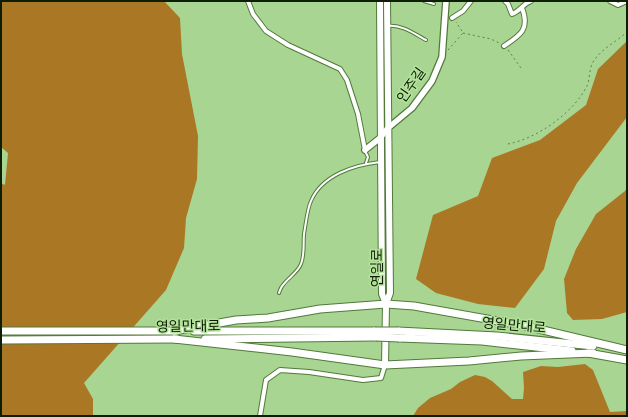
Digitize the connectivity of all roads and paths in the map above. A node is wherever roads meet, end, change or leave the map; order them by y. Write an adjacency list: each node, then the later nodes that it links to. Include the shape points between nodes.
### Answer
1 (248, 1): 24 (street, via 266,32 340,70 347,80 358,114)
2 (380, 1): 22 (main road, 연일로)
3 (387, 1): 14 (main road, 연일로)
4 (424, 1): 11 (lane)
5 (446, 1): 19 (street, 인주길)
6 (471, 1): 13 (street, via 463,11)
7 (505, 1): 12 (street, via 512,14)
8 (531, 1): 12 (street)
9 (610, 1): 10 (street, via 618,5)
10 (627, 1)
11 (434, 4)
12 (522, 8): 18 (street, via 525,29)
13 (452, 18): 16 (path)
14 (387, 27): 17 (lane, via 406,30); 21 (main road, 연일로)
15 (627, 32): 23 (path, via 601,52 592,63 588,84 582,96 565,114 522,141)
16 (463, 33): 18 (path, via 491,39); 19 (path)
17 (426, 40)
18 (504, 46): 20 (path)
19 (442, 57): 21 (street, 인주길, via 432,81 412,108)
20 (521, 68)
21 (388, 128): 22 (street, 인주길); 28 (main road, 연일로, via 390,292)
22 (380, 138): 24 (street, 인주길); 25 (main road, 연일로)
23 (508, 144)
24 (365, 150): 26 (lane, via 368,157)
25 (381, 162): 26 (lane); 28 (main road, 연일로, via 382,294)
26 (366, 163): 27 (lane, via 340,172 318,189 311,201 300,265 283,284)
27 (279, 293)
28 (386, 304): 30 (highway, via 320,309); 35 (highway, via 414,306 526,326); 38 (main road)
29 (1, 331): 30 (highway, 영일만대로)
30 (174, 331): 31 (highway, 영일만대로)
31 (376, 334): 32 (highway, bridge); 33 (highway, 영일만대로)
32 (398, 334): 35 (highway, 영일만대로, via 497,336); 36 (highway, 영일만대로)
33 (174, 339): 34 (highway, 영일만대로); 38 (highway)
34 (1, 340)
35 (627, 351)
36 (593, 353): 37 (highway, 영일만대로); 38 (highway)
37 (627, 360)
38 (385, 364): 39 (street, via 381,378 363,380 280,370 266,380)
39 (260, 416)

